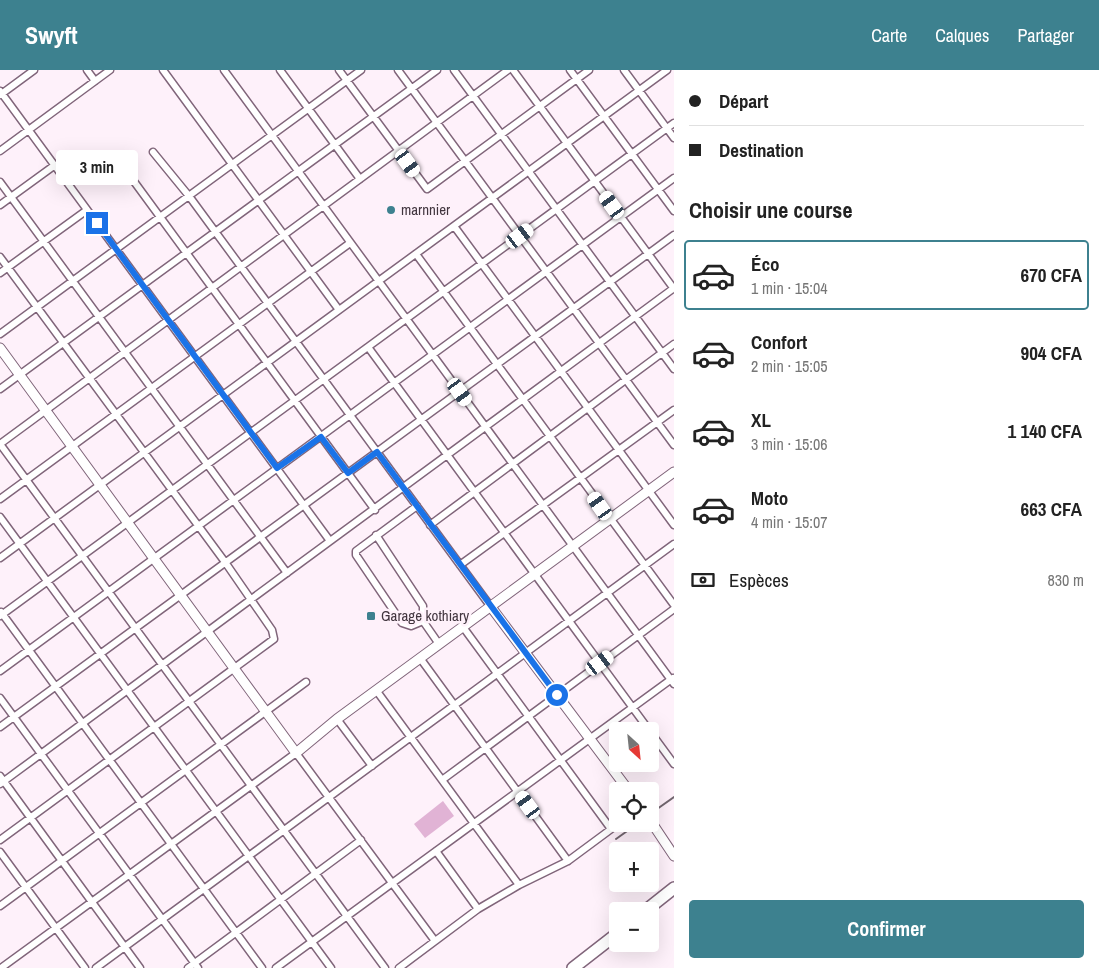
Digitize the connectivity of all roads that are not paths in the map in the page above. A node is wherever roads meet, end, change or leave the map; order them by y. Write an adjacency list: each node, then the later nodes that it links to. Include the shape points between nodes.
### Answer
1 (34, 70): 23 (street)
2 (87, 70): 20 (street)
3 (110, 70): 20 (street)
4 (163, 70): 43 (street)
5 (224, 70): 33 (street)
6 (280, 70): 26 (street)
7 (339, 70): 19 (street)
8 (361, 70): 19 (street)
9 (398, 70): 21 (street)
10 (437, 70): 21 (street)
11 (454, 70): 24 (street)
12 (508, 70): 24 (street)
13 (513, 70): 25 (street)
14 (570, 70): 18 (street)
15 (589, 70): 18 (street)
16 (624, 70): 22 (street)
17 (667, 70): 22 (street)
18 (577, 79): 25 (street); 28 (street)
19 (347, 80): 26 (street); 27 (street)
20 (95, 81): 32 (street)
21 (412, 88): 27 (street); 29 (street)
22 (639, 90): 28 (street); 31 (street)
23 (1, 93): 32 (street)
24 (473, 96): 29 (street); 34 (street)
25 (540, 106): 34 (street); 36 (street)
26 (308, 108): 33 (street); 37 (street)
27 (374, 116): 37 (street); 39 (street)
28 (604, 116): 36 (street); 41 (street)
29 (437, 122): 39 (street); 42 (street)
30 (674, 123): 31 (street)
31 (667, 128): 35 (street); 41 (street)
32 (29, 130): 38 (street); 44 (street)
33 (272, 135): 43 (street); 45 (street)
34 (501, 135): 42 (street); 46 (street)
35 (674, 138)
36 (567, 143): 46 (street); 50 (street)
37 (335, 145): 45 (street); 49 (street)
38 (0, 150)
39 (399, 150): 42 (street, via 427,189); 49 (street)
40 (153, 152): 53 (street)
41 (632, 154): 50 (street); 52 (street)
42 (465, 161): 55 (street)
43 (232, 164): 53 (street); 56 (street)
44 (55, 165): 54 (street); 60 (street)
45 (298, 172): 56 (street); 58 (street)
46 (529, 172): 55 (street); 59 (street)
47 (130, 176): 62 (street)
48 (674, 178): 52 (street)
49 (360, 179): 58 (street)
50 (594, 181): 59 (street); 63 (street)
51 (0, 182): 54 (street)
52 (658, 190): 61 (street); 63 (street)
53 (189, 196): 62 (street); 65 (street)
54 (11, 197): 57 (street); 69 (street)
55 (492, 198): 64 (street); 68 (street)
56 (259, 200): 65 (street); 66 (street)
57 (0, 206)
58 (323, 206): 66 (street); 70 (street)
59 (556, 209): 68 (street); 71 (street)
60 (87, 210): 69 (street); 72 (street)
61 (674, 211)
62 (160, 217): 72 (street); 73 (street)
63 (621, 217): 71 (street); 75 (street)
64 (454, 226): 74 (street); 77 (street)
65 (216, 232): 73 (street); 78 (street)
66 (284, 235): 78 (street); 81 (street)
67 (674, 235): 75 (street)
68 (520, 236): 77 (street); 80 (street)
69 (44, 241): 79 (street); 83 (street)
70 (350, 243): 81 (street); 84 (street)
71 (581, 245): 80 (street); 85 (street)
72 (116, 249): 83 (street); 86 (street)
73 (186, 253): 86 (street); 87 (street)
74 (416, 254): 84 (street); 89 (street)
75 (648, 254): 85 (street); 88 (street)
76 (0, 257): 79 (street)
77 (482, 264): 89 (street); 90 (street)
78 (241, 267): 87 (street); 91 (street)
79 (8, 268): 82 (street); 92 (street)
80 (546, 271): 90 (street); 93 (street)
81 (311, 272): 91 (street); 94 (street)
82 (0, 274)
83 (73, 280): 92 (street); 95 (street)
84 (378, 281): 94 (street); 97 (street)
85 (609, 282): 93 (street); 96 (street)
86 (143, 285): 95 (street); 98 (street)
87 (212, 288): 98 (street); 99 (street)
88 (674, 289): 96 (street)
89 (444, 292): 97 (street); 100 (street)
90 (509, 300): 100 (street); 102 (street)
91 (268, 303): 99 (street); 103 (street)
92 (37, 307): 101 (street); 104 (street)
93 (573, 308): 102 (street); 105 (street)
94 (339, 310): 103 (street)
95 (99, 317): 104 (street); 109 (street)
96 (635, 317): 105 (street); 110 (street)
97 (406, 319): 107 (street); 111 (street)
98 (168, 320): 109 (street); 112 (street)
99 (239, 325): 112 (street); 113 (street)
100 (470, 327): 111 (street); 114 (street)
101 (0, 334)
102 (535, 336): 114 (street); 116 (street)
103 (296, 341): 113 (street); 119 (street)
104 (64, 343): 117 (street); 118 (street)
105 (600, 344): 116 (street); 120 (street)
106 (674, 344): 110 (street)
107 (368, 347): 119 (street); 121 (street)
108 (0, 348): 117 (main road)
109 (125, 352): 118 (street); 122 (street)
110 (662, 353): 115 (street); 120 (street)
111 (432, 354): 121 (street); 124 (street)
112 (195, 356): 122 (street); 125 (street)
113 (267, 363): 125 (street); 127 (street)
114 (497, 364): 124 (street); 126 (street)
115 (674, 369)
116 (561, 371): 126 (street); 128 (street)
117 (20, 375): 123 (street); 129 (main road)
118 (90, 378): 129 (street); 131 (street)
119 (324, 379): 127 (street); 132 (street)
120 (626, 380): 128 (street); 134 (street)
121 (394, 382): 132 (street); 133 (street)
122 (152, 388): 131 (street); 135 (street)
123 (0, 390)
124 (460, 392): 133 (street); 136 (street)
125 (223, 395): 135 (street); 137 (street)
126 (523, 400): 136 (street); 138 (street)
127 (294, 401): 137 (street); 139 (street)
128 (587, 407): 138 (street); 143 (street)
129 (46, 410): 140 (street); 142 (main road)
130 (674, 410): 134 (street)
131 (116, 414): 142 (street); 144 (street)
132 (350, 415): 139 (street); 145 (street)
133 (422, 420): 145 (street); 146 (street)
134 (657, 422): 141 (street); 143 (street)
135 (180, 426): 144 (street); 147 (street)
136 (486, 427): 146 (street); 148 (street)
137 (251, 432): 147 (street); 149 (street)
138 (549, 435): 148 (street); 152 (street)
139 (321, 437): 149 (street); 151 (street)
140 (0, 444): 153 (street)
141 (674, 445)
142 (72, 446): 153 (street); 154 (main road)
143 (619, 450): 152 (street); 157 (street)
144 (144, 452): 154 (street); 156 (street)
145 (377, 452): 151 (street); 155 (street)
146 (447, 455): 155 (street); 158 (street)
147 (207, 464): 156 (street); 160 (street)
148 (512, 464): 158 (street); 163 (street)
149 (277, 468): 160 (street); 161 (street)
150 (674, 472): 157 (main road)
151 (348, 473): 161 (street); 164 (street)
152 (580, 478): 163 (street); 167 (street)
153 (26, 480): 159 (street); 166 (street)
154 (100, 485): 166 (street); 168 (main road)
155 (403, 487): 162 (street); 164 (street)
156 (172, 490): 168 (street); 171 (street)
157 (649, 491): 167 (main road); 170 (street)
158 (474, 493): 169 (street); 172 (street)
159 (0, 499)
160 (234, 500): 171 (street); 174 (street)
161 (304, 505): 174 (street); 175 (street)
162 (417, 506): 169 (street); 173 (street)
163 (544, 506): 172 (street); 178 (street)
164 (374, 510): 175 (street)
165 (0, 517): 176 (street)
166 (54, 518): 176 (street); 179 (street)
167 (610, 520): 178 (main road); 184 (street)
168 (128, 522): 179 (street); 181 (main road)
169 (430, 525): 183 (street)
170 (674, 525)
171 (198, 526): 181 (street); 182 (street)
172 (505, 533): 183 (street); 186 (street)
173 (376, 536): 197 (street, via 423,606); 197 (street, via 356,551 357,560 402,623 411,626)
174 (261, 537): 182 (street); 185 (street)
175 (330, 541): 185 (street)
176 (20, 543): 180 (street); 187 (street)
177 (674, 544): 184 (street)
178 (573, 546): 186 (main road); 189 (street)
179 (82, 556): 187 (street); 188 (street)
180 (0, 558)
181 (154, 558): 188 (street); 190 (main road)
182 (226, 562): 190 (street); 191 (street)
183 (460, 565): 193 (street)
184 (644, 566): 189 (street); 192 (street)
185 (287, 573): 191 (street)
186 (535, 574): 193 (main road); 198 (street)
187 (47, 581): 195 (street); 196 (street)
188 (108, 592): 196 (street); 200 (street)
189 (608, 593): 198 (street); 202 (street)
190 (181, 595): 200 (street); 201 (main road)
191 (251, 600): 201 (street); 210 (street, via 272,630 274,639)
192 (674, 605)
193 (491, 607): 199 (main road); 206 (main road)
194 (674, 609): 202 (street)
195 (1, 613): 204 (street)
196 (74, 617): 204 (street); 205 (street)
197 (423, 621): 203 (street)
198 (570, 622): 206 (street); 208 (street)
199 (463, 627): 203 (main road); 212 (street)
200 (135, 628): 205 (street); 209 (street)
201 (208, 631): 209 (street); 210 (main road)
202 (638, 635): 208 (street); 213 (street)
203 (439, 644): 207 (main road)
204 (29, 650): 211 (street); 215 (street)
205 (100, 654): 215 (street); 216 (street)
206 (526, 654): 212 (street); 218 (main road)
207 (420, 658): 217 (main road); 221 (street)
208 (600, 663): 218 (street); 222 (street)
209 (162, 665): 216 (street); 220 (street)
210 (234, 668): 220 (street); 223 (main road)
211 (0, 670)
212 (497, 674): 221 (street); 225 (street)
213 (673, 680): 222 (street)
214 (306, 682): 223 (street)
215 (56, 687): 224 (street); 227 (street)
216 (127, 690): 227 (street); 228 (street)
217 (376, 690): 226 (main road); 230 (street)
218 (557, 695): 225 (street); 231 (main road)
219 (0, 698): 224 (street)
220 (189, 701): 228 (street); 232 (street)
221 (454, 706): 230 (street); 233 (street)
222 (632, 707): 231 (street); 238 (street)
223 (266, 711): 232 (street); 234 (main road)
224 (14, 717): 229 (street); 235 (street)
225 (529, 718): 233 (street); 237 (street)
226 (337, 719): 234 (main road); 239 (street)
227 (82, 723): 235 (street); 236 (street)
228 (154, 726): 236 (street); 240 (street)
229 (0, 727)
230 (410, 737): 239 (street); 242 (street)
231 (589, 738): 237 (street); 243 (main road)
232 (221, 744): 240 (street); 244 (street)
233 (485, 748): 242 (street); 246 (street)
234 (296, 753): 244 (street); 247 (street)
235 (41, 754): 241 (street); 245 (street)
236 (109, 759): 245 (street); 248 (street)
237 (561, 760): 246 (street); 252 (street)
238 (674, 764)
239 (372, 766): 247 (street)
240 (186, 770): 248 (street); 249 (street)
241 (1, 780): 250 (street)
242 (442, 780): 251 (street)
243 (622, 782)
244 (250, 785): 249 (street); 253 (street)
245 (68, 790): 250 (street); 256 (street)
246 (517, 791): 251 (street); 265 (street)
247 (329, 798): 253 (street); 258 (street)
248 (141, 803): 256 (street); 259 (street)
249 (216, 811): 259 (street); 262 (street)
250 (30, 818): 257 (street); 264 (street)
251 (474, 823): 260 (street); 269 (street)
252 (609, 826)
253 (283, 830): 262 (street); 267 (street)
254 (609, 830): 265 (street)
255 (658, 832): 263 (main road)
256 (99, 833): 264 (street); 266 (street)
257 (0, 840)
258 (361, 840): 267 (street); 268 (street)
259 (171, 844): 266 (street); 271 (street)
260 (436, 851): 268 (street); 277 (street)
261 (0, 852): 270 (street)
262 (248, 855): 271 (street); 273 (street)
263 (674, 856)
264 (62, 861): 270 (street); 274 (street)
265 (568, 861): 269 (street)
266 (129, 874): 274 (street); 279 (street)
267 (316, 874): 273 (street); 278 (street)
268 (392, 883): 278 (street); 283 (street)
269 (519, 885): 277 (street)
270 (26, 887): 276 (street); 280 (street)
271 (203, 888): 279 (street); 281 (street)
272 (674, 888): 275 (highway)
273 (281, 900): 281 (street); 284 (street)
274 (92, 902): 280 (street); 285 (street)
275 (656, 902)
276 (0, 906)
277 (478, 909): 283 (street)
278 (347, 916): 284 (street); 295 (street)
279 (162, 918): 285 (street); 286 (street)
280 (56, 928): 287 (street); 288 (street)
281 (236, 932): 286 (street); 292 (street)
282 (609, 940): 297 (highway)
283 (435, 941): 296 (street)
284 (312, 942): 293 (street); 294 (street)
285 (124, 946): 289 (street); 290 (street)
286 (196, 966): 291 (street)
287 (1, 968)
288 (85, 968)
289 (96, 968)
290 (140, 968)
291 (188, 968)
292 (262, 968)
293 (276, 968)
294 (331, 968)
295 (385, 968)
296 (400, 968)
297 (573, 968)

